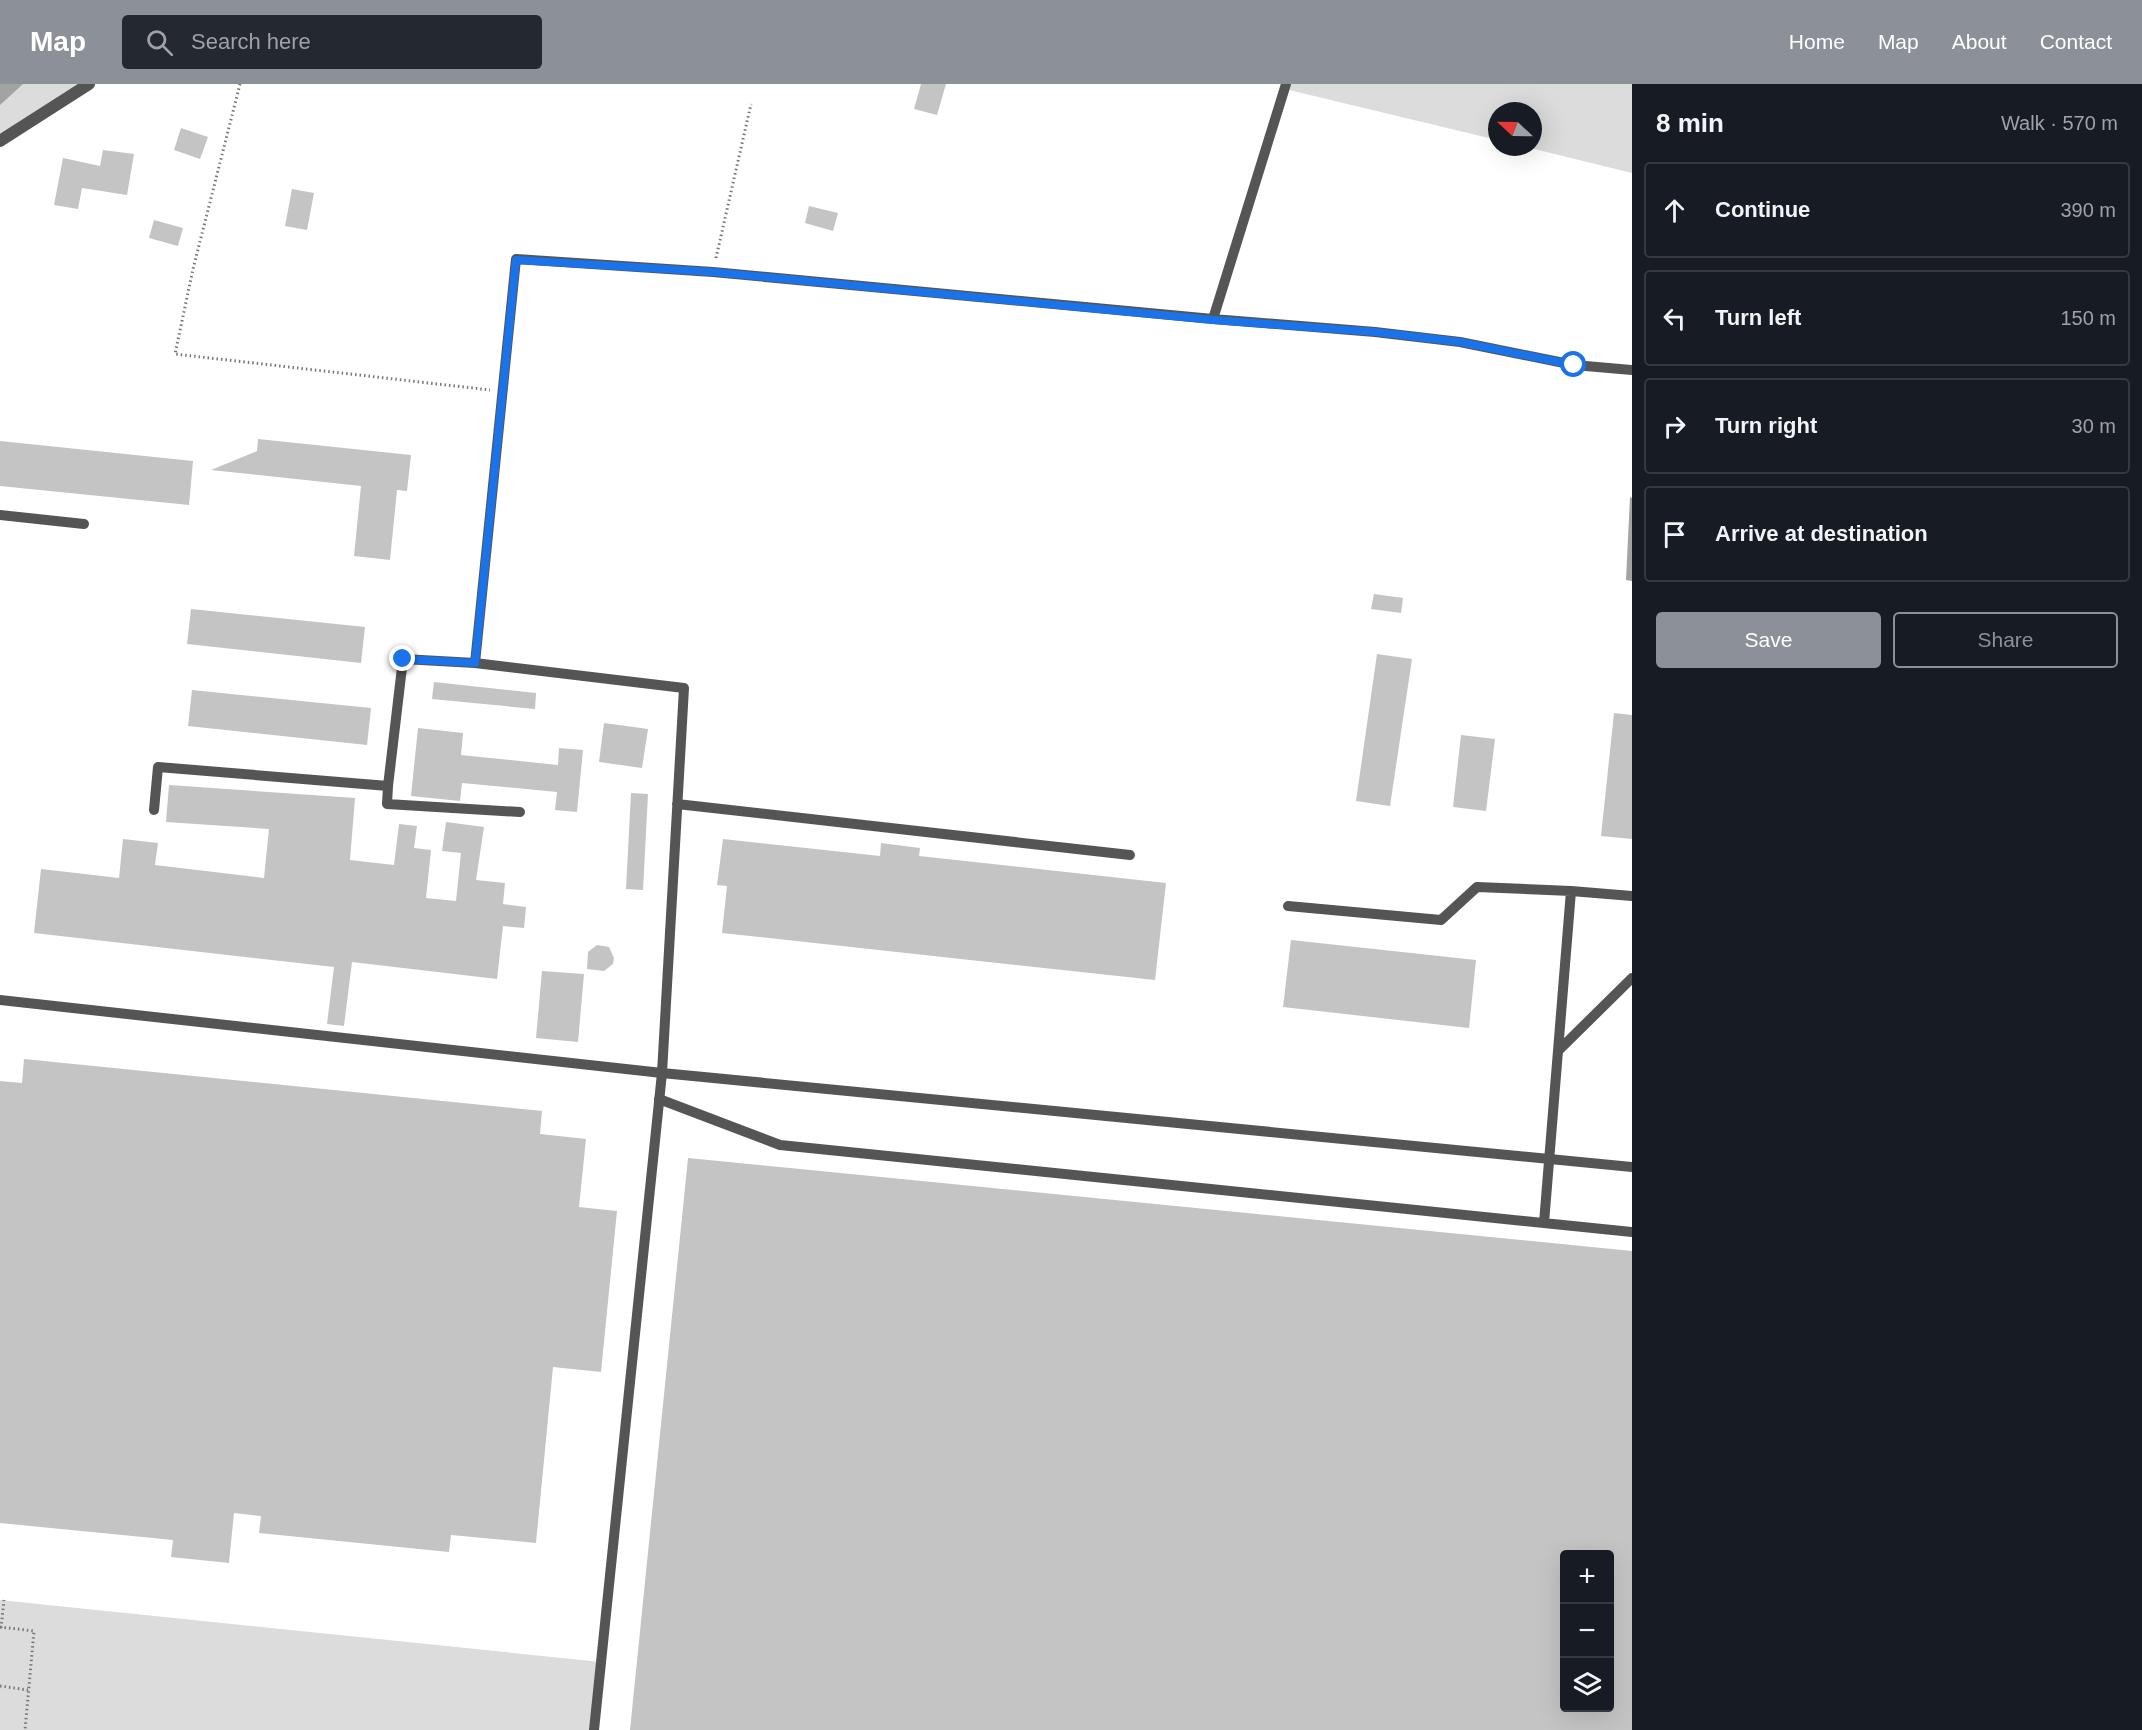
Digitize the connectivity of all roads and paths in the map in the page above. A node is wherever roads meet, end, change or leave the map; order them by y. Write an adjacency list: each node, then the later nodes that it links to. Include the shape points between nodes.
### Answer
1 (89, 84): 5 (street)
2 (240, 84): 9 (path, via 175,354)
3 (1286, 84): 7 (lane)
4 (751, 104): 6 (path)
5 (0, 141)
6 (713, 272): 7 (lane); 9 (lane, via 516,260)
7 (1213, 320): 8 (lane, via 1460,342 1574,365)
8 (1632, 370)
9 (502, 391): 12 (lane)
10 (0, 515): 11 (lane)
11 (84, 524)
12 (475, 663): 13 (lane, via 403,659); 14 (lane, via 684,688)
13 (388, 786): 15 (lane, via 158,767); 16 (lane, via 387,804)
14 (677, 804): 17 (lane); 24 (lane)
15 (154, 810)
16 (520, 812)
17 (1130, 855)
18 (1571, 891): 19 (lane); 20 (lane, via 1478,887 1441,920); 23 (lane)
19 (1632, 896)
20 (1288, 906)
21 (1632, 978): 23 (lane)
22 (0, 1000): 24 (lane)
23 (1558, 1051): 26 (lane)
24 (662, 1073): 25 (lane); 26 (lane)
25 (659, 1099): 28 (lane, via 780,1145); 35 (lane)
26 (1549, 1159): 27 (lane); 28 (lane)
27 (1632, 1167)
28 (1544, 1223): 29 (lane)
29 (1632, 1232)
30 (4, 1600): 31 (path)
31 (1, 1628): 33 (path, via 34,1631)
32 (0, 1686): 33 (path)
33 (28, 1690): 34 (path)
34 (25, 1730)
35 (594, 1730)

